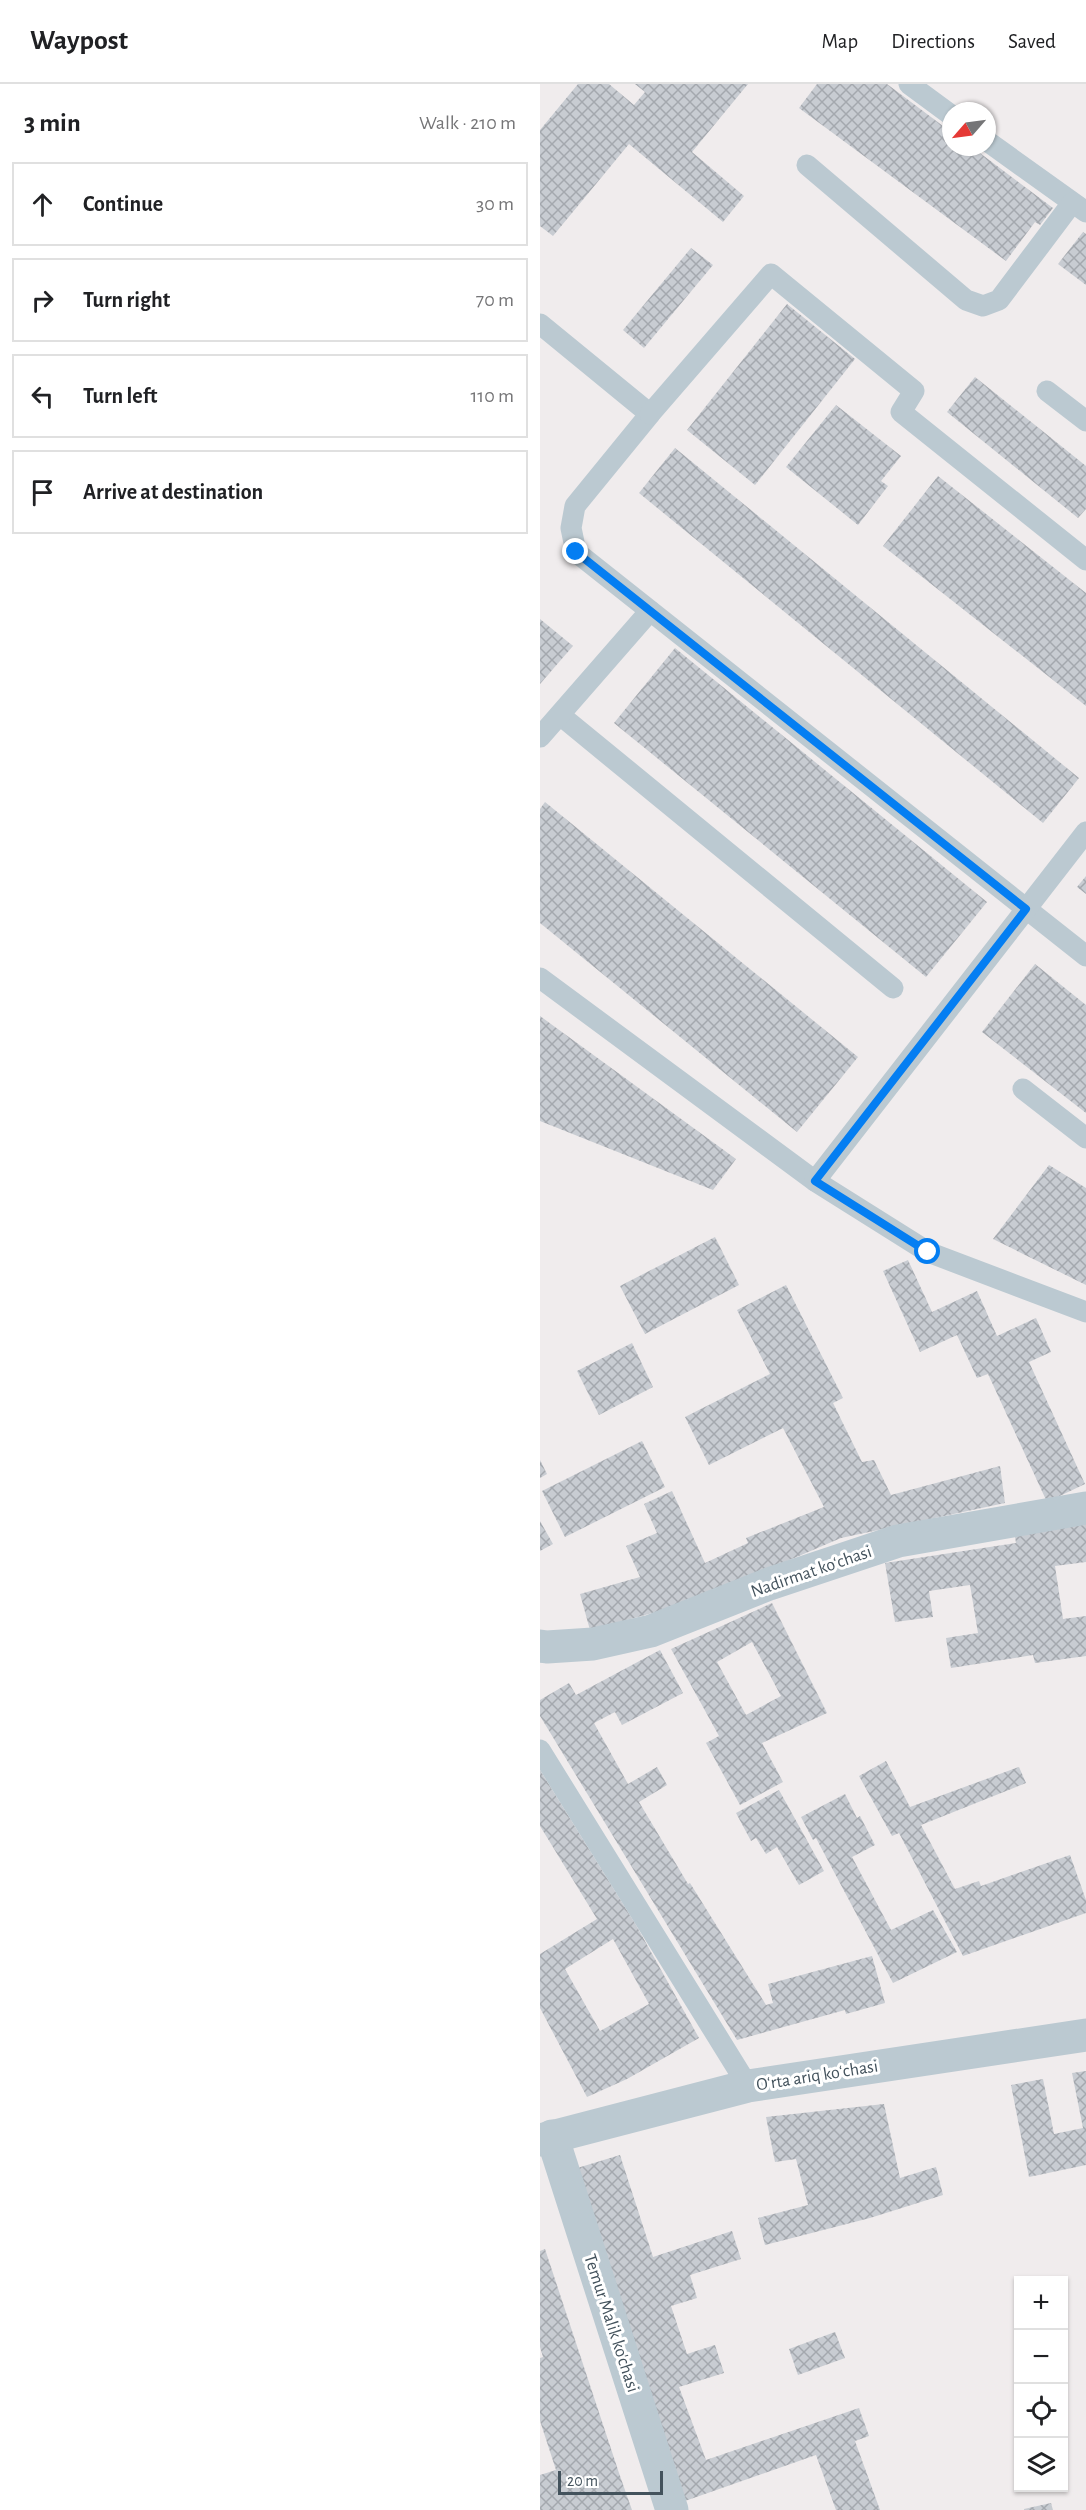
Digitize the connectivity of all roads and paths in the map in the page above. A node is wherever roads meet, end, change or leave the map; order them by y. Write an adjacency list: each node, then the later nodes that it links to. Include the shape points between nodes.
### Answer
1 (909, 84): 2 (lane)
2 (942, 108)
3 (996, 147): 5 (lane)
4 (807, 165): 5 (lane, via 966,300 983,306 999,300)
5 (1079, 207)
6 (540, 324): 8 (lane)
7 (1047, 391): 9 (lane)
8 (650, 414): 10 (lane, via 771,274 914,391 901,412); 11 (lane, via 575,506 571,528 576,552)
9 (1086, 421)
10 (1086, 560)
11 (650, 611): 12 (lane); 15 (lane)
12 (560, 715): 13 (lane); 18 (lane)
13 (540, 737)
14 (1086, 832): 15 (lane)
15 (1026, 909): 16 (lane); 21 (lane)
16 (1086, 956)
17 (540, 978): 21 (lane)
18 (893, 988)
19 (1023, 1089): 20 (lane)
20 (1086, 1138)
21 (815, 1181): 22 (lane, via 928,1252)
22 (1086, 1311)
23 (1086, 1508): 24 (street, Nadirmat koʻchasi, via 898,1541 769,1584 651,1630 593,1644)
24 (540, 1646)
25 (540, 1750): 27 (lane)
26 (1086, 2035): 27 (street, Oʻrta ariq koʻchasi)
27 (748, 2086): 28 (street, Oʻrta ariq koʻchasi)
28 (546, 2138): 29 (street, Temur Malik ko'chasi)
29 (672, 2510)

